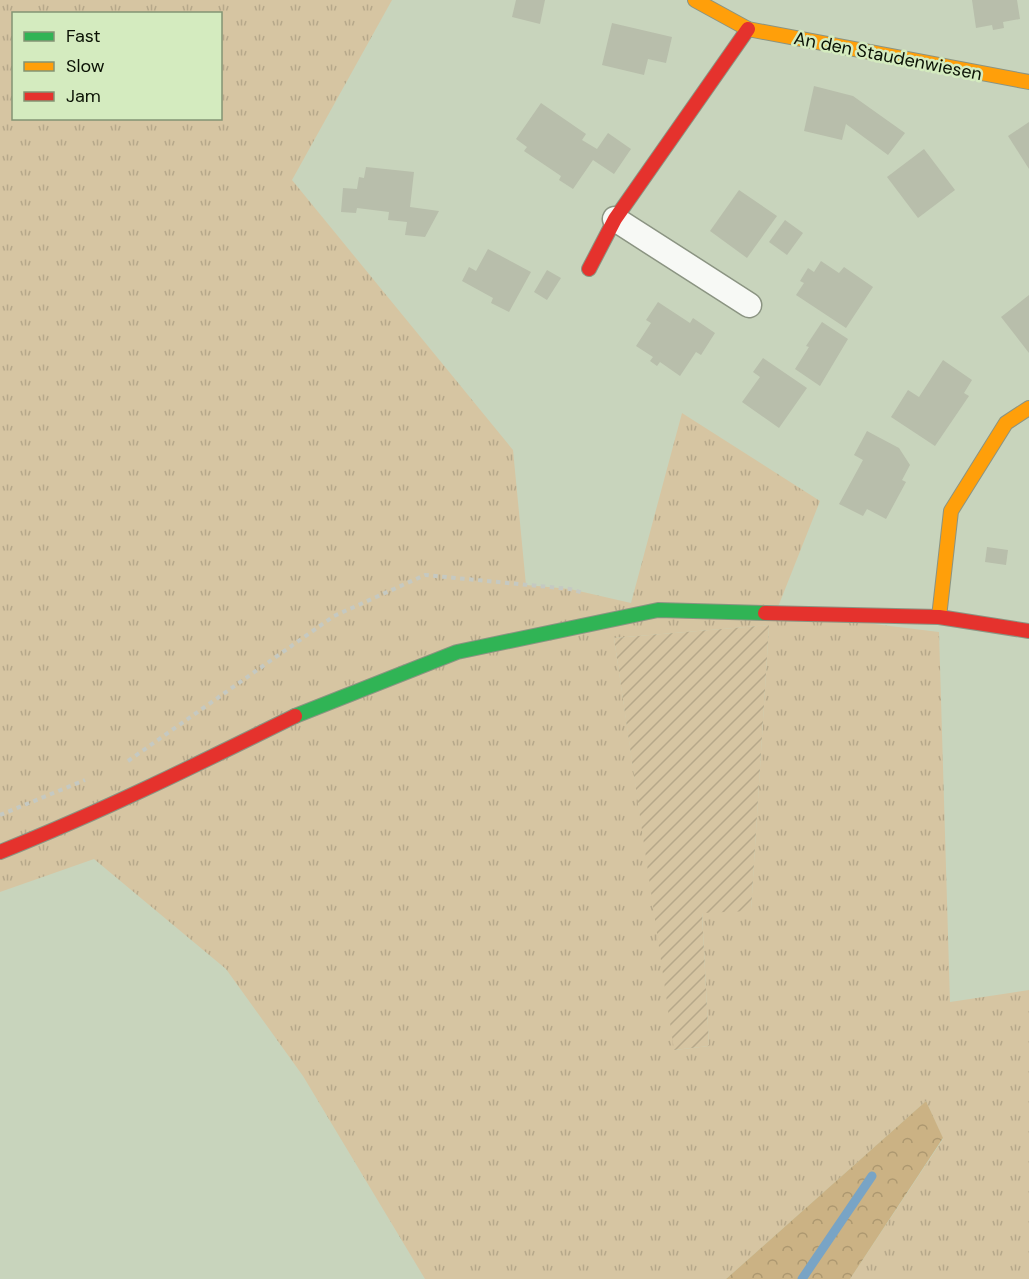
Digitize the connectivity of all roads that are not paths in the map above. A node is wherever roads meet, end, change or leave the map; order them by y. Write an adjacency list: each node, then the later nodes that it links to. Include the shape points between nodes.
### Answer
1 (695, 0): 2 (street, An den Staudenwiesen)
2 (748, 29): 3 (street, An den Staudenwiesen); 4 (street)
3 (1029, 82)
4 (615, 219): 5 (street); 6 (street)
5 (589, 269)
6 (749, 305)
7 (1029, 408): 8 (street, via 1006,423 951,511)
8 (939, 617): 9 (street); 10 (street, via 658,610 457,652 296,715 173,777)
9 (1029, 631)
10 (0, 852)

